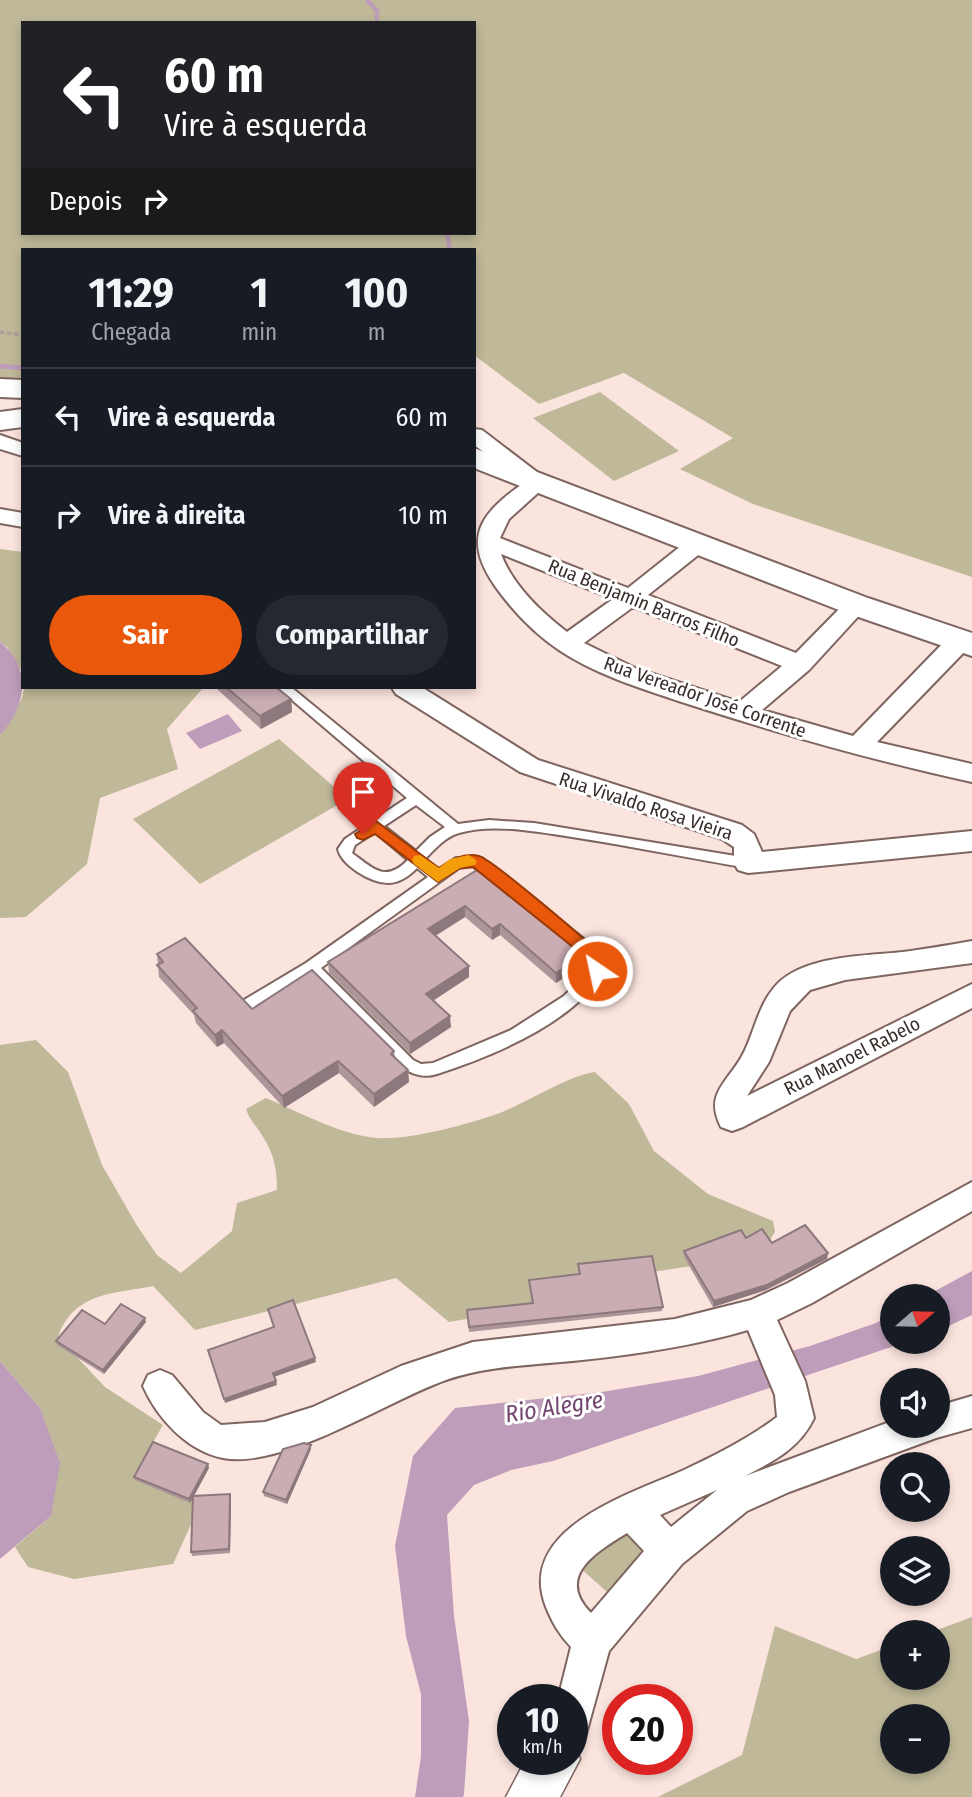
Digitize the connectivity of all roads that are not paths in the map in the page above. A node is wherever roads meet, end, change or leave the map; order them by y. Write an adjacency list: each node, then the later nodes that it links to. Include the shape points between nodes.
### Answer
1 (0, 388): 2 (main road)
2 (21, 389)
3 (21, 421): 5 (main road)
4 (476, 436): 7 (street)
5 (6, 443)
6 (476, 458): 7 (main road)
7 (539, 482): 10 (street, via 498,519); 11 (main road)
8 (0, 516): 9 (street)
9 (21, 520)
10 (488, 541): 12 (street, Rua Benjamin Barros Filho); 15 (street, Rua Vereador José Corrente, via 490,557 519,602)
11 (699, 543): 12 (street); 13 (main road)
12 (631, 598): 15 (street); 16 (street, Rua Benjamin Barros Filho)
13 (856, 605): 14 (main road); 16 (street)
14 (966, 643): 20 (street)
15 (567, 644): 19 (street, Rua Vereador José Corrente, via 638,678)
16 (800, 664): 19 (street)
17 (285, 689): 22 (lane)
18 (406, 689): 27 (street, Rua Vivaldo Rosa Vieira, via 529,766 732,832 749,847)
19 (742, 713): 20 (street, Rua Vereador José Corrente)
20 (857, 747): 21 (street, Rua Vereador José Corrente)
21 (972, 772)
22 (416, 798): 23 (lane); 24 (lane)
23 (376, 826): 26 (lane); 26 (lane, via 345,849 363,870 377,878 395,878)
24 (455, 828): 26 (lane, via 434,839); 27 (lane, via 527,825)
25 (972, 841): 27 (street, Rua Vivaldo Rosa Vieira)
26 (418, 859): 28 (lane)
27 (748, 863)
28 (438, 877): 30 (lane); 30 (lane, via 456,863 476,861 584,947 596,961 597,971 567,1001 530,1026 427,1070 408,1064)
29 (972, 952): 31 (street, Rua Manoel Rabelo, via 802,981 788,990 776,1010 754,1063 727,1109 732,1118)
30 (311, 967): 32 (lane)
31 (972, 995)
32 (249, 1004)
33 (972, 1195): 34 (street, via 800,1293)
34 (763, 1326): 35 (street, via 474,1357 437,1367 312,1422 233,1442 218,1441 203,1432); 39 (street, via 792,1394 797,1416 794,1426 782,1438 692,1485)
35 (160, 1386)
36 (972, 1412): 37 (street)
37 (950, 1418)
38 (891, 1438): 40 (street, via 734,1499)
39 (630, 1510): 40 (street); 41 (street, via 578,1544 560,1569 559,1592 570,1619)
40 (670, 1551): 41 (street)
41 (592, 1641): 42 (street)
42 (581, 1684)
43 (545, 1775): 45 (street)
44 (563, 1775): 46 (street)
45 (531, 1797)
46 (560, 1797)

